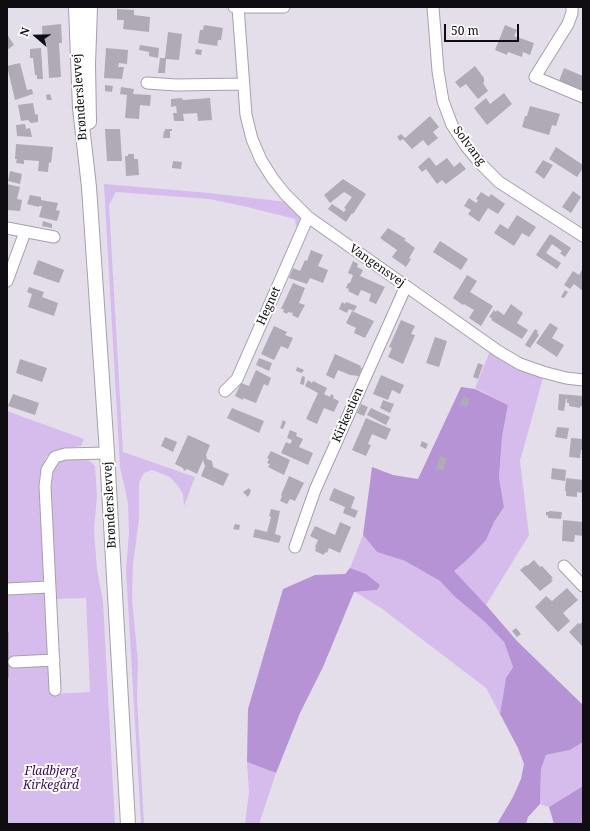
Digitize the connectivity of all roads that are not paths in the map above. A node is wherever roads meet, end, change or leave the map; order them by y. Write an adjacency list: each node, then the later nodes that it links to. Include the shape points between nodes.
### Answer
1 (76, 7): 11 (main road, Brønderslevvej, via 80,108)
2 (90, 7): 11 (main road, Brønderslevvej)
3 (234, 7): 4 (street)
4 (238, 7): 5 (street); 9 (street, Vangensvej)
5 (284, 7)
6 (433, 7): 15 (street, Solvang, via 443,101 452,124 466,146 499,182)
7 (572, 7): 10 (street, via 568,24 535,77)
8 (147, 83): 9 (street)
9 (243, 84): 12 (street, Vangensvej, via 246,115 261,160 285,194)
10 (583, 97)
11 (89, 187): 21 (main road, Brønderslevvej)
12 (308, 217): 18 (street, Vangensvej); 20 (street, Hegnet, via 237,379)
13 (7, 228): 14 (street)
14 (25, 232): 16 (street); 17 (street)
15 (583, 236)
16 (54, 237)
17 (7, 281)
18 (406, 286): 19 (street, Vangensvej, via 520,364 566,378); 22 (street, Kirkestien, via 315,490)
19 (583, 380)
20 (225, 391)
21 (107, 453): 25 (street, via 65,454 55,457 47,470 45,486); 30 (main road, Brønderslevvej)
22 (295, 547)
23 (564, 566): 24 (street)
24 (583, 585)
25 (50, 587): 26 (street); 27 (street)
26 (7, 590)
27 (54, 660): 28 (street); 29 (street)
28 (14, 662)
29 (55, 690)
30 (128, 824)

